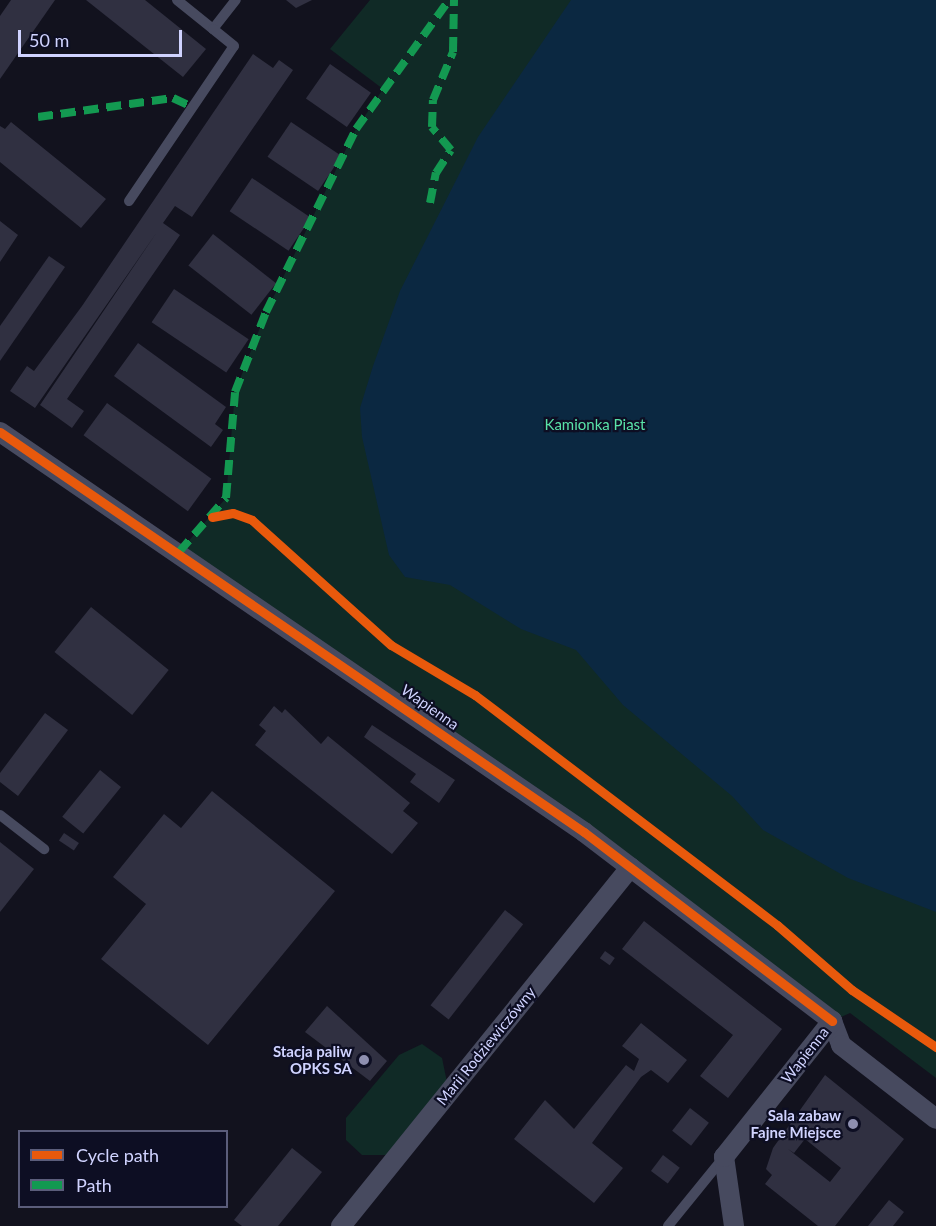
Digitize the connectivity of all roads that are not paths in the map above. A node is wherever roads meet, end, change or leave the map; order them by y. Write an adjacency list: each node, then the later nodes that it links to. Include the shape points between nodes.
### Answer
1 (177, 0): 3 (lane)
2 (236, 0): 3 (lane)
3 (213, 29): 4 (lane, via 234,46)
4 (129, 201)
5 (0, 432): 8 (street, Wapienna)
6 (0, 815): 7 (lane)
7 (44, 849)
8 (631, 867): 9 (street, Wapienna); 12 (street, Marii Rodziewiczówny)
9 (832, 1021): 10 (street, via 841,1045); 11 (street, Wapienna)
10 (936, 1119)
11 (724, 1157): 13 (lane); 14 (street)
12 (341, 1226)
13 (668, 1226)
14 (734, 1226)

